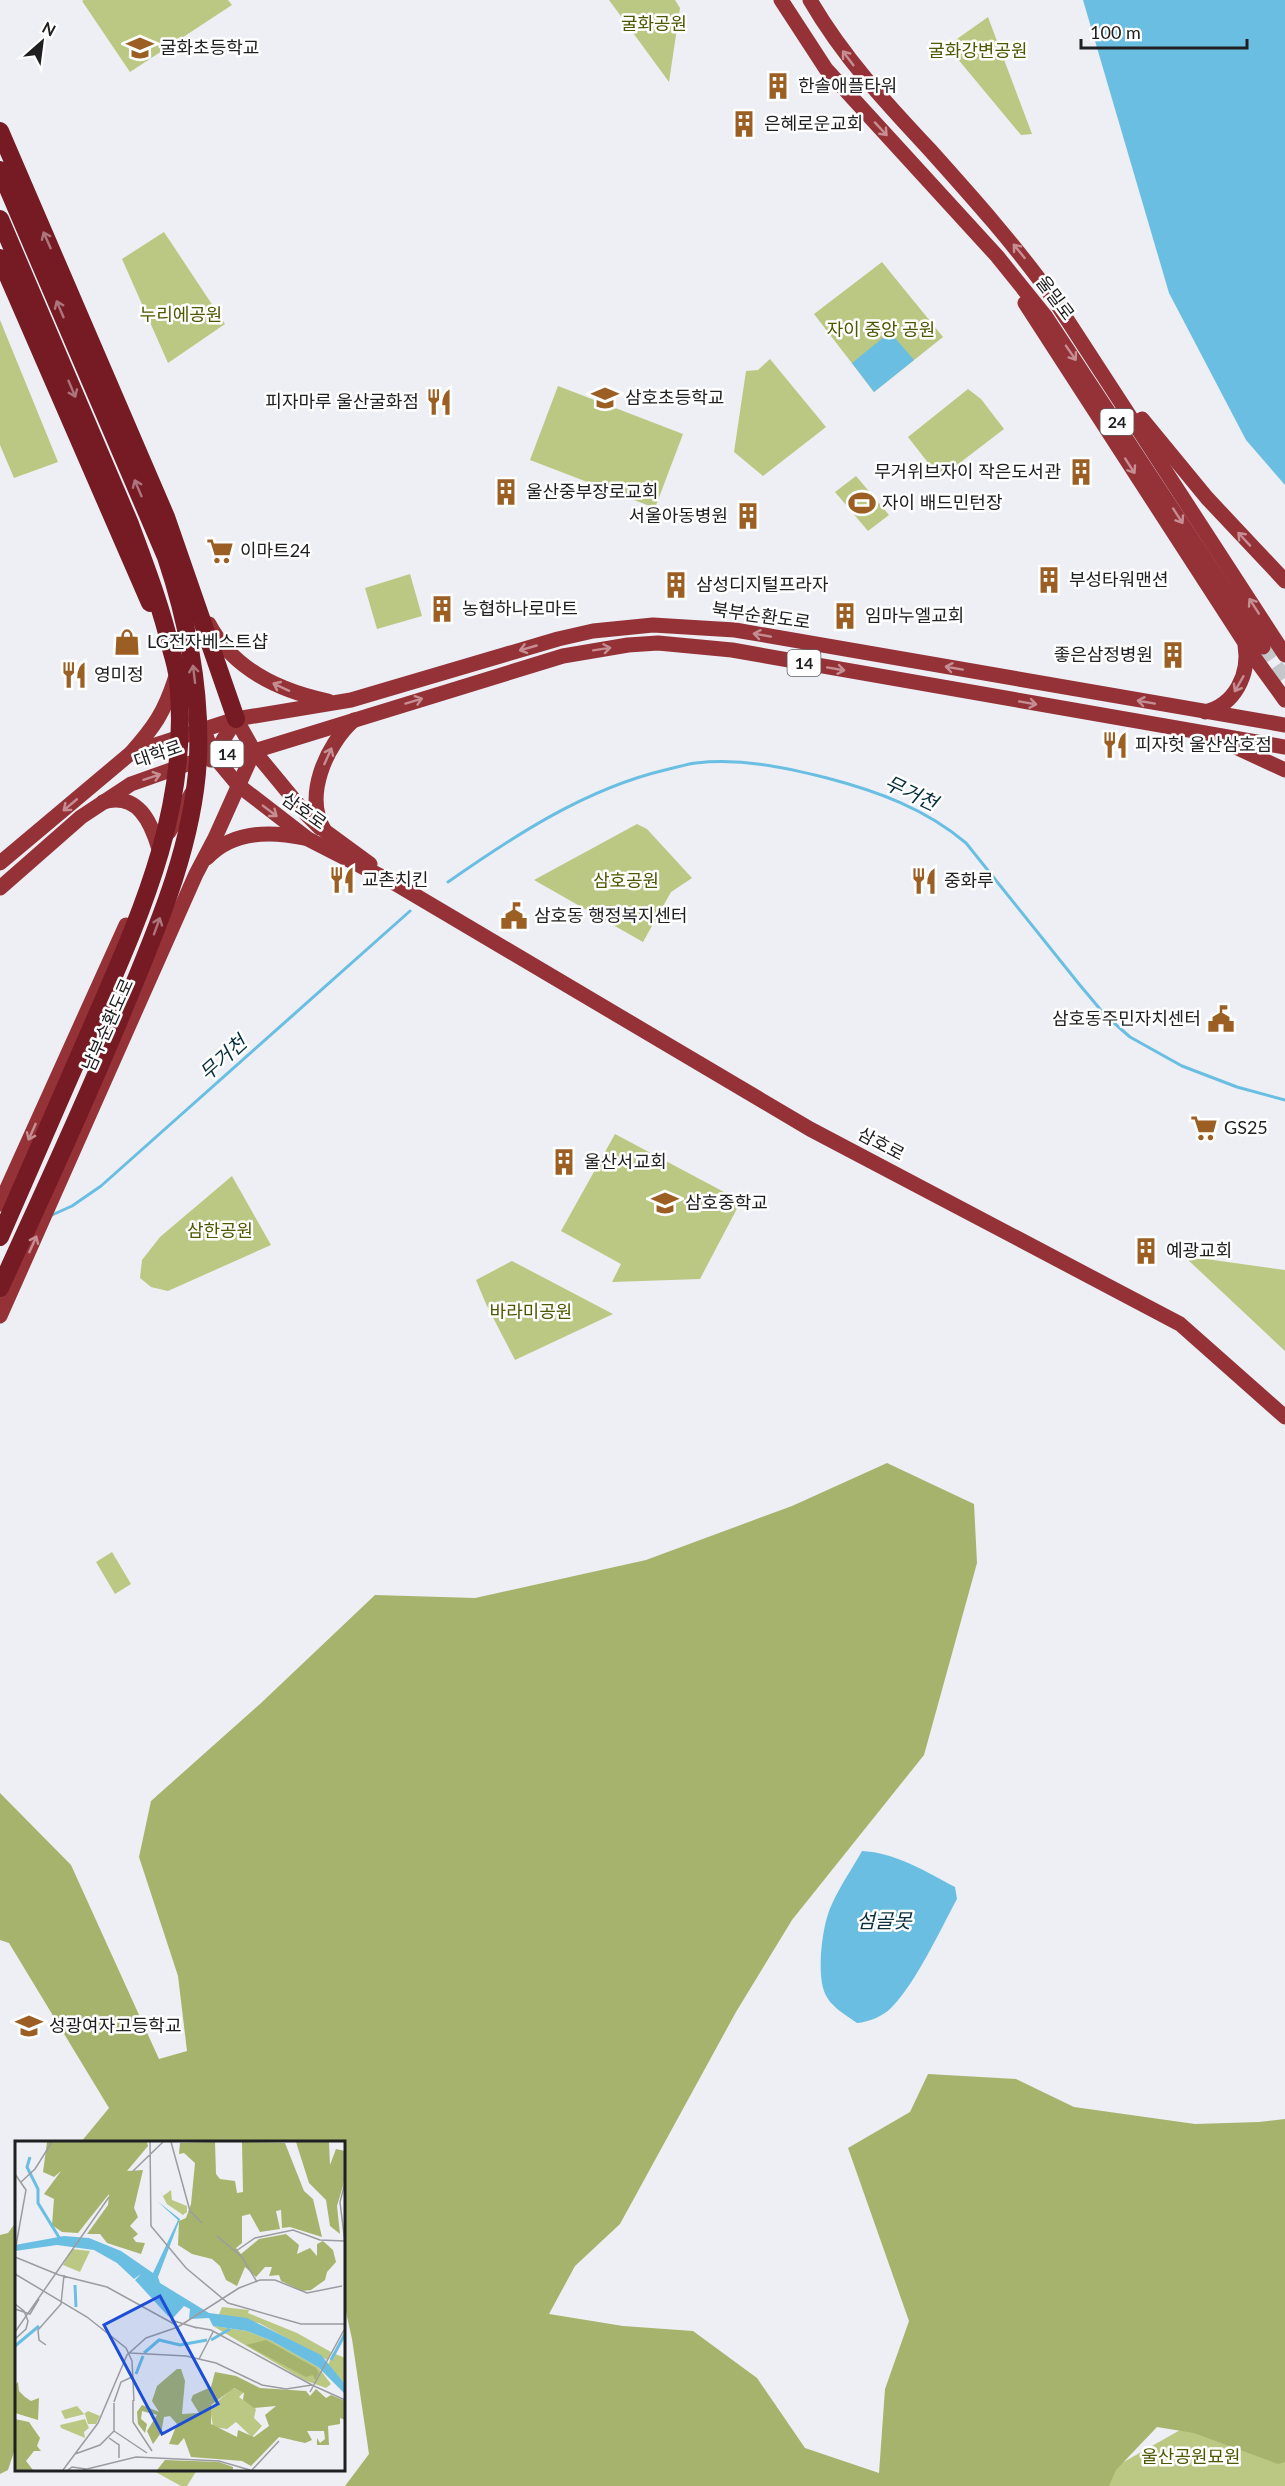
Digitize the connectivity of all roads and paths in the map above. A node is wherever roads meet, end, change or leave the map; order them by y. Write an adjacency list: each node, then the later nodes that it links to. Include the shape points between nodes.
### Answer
1 (781, 0): 5 (main road, 울밀로 / 24, one-way to 5, via 826,69)
2 (810, 0): 8 (main road, 울밀로, one-way to 2, via 1029,264 863,78)
3 (1, 134): 10 (highway, one-way to 3, via 166,517)
4 (0, 170): 41 (highway, one-way to 4, bridge, via 112,1040 166,902 182,851 198,759 192,652 166,557)
5 (956, 209): 11 (main road, one-way to 11, via 994,257); 12 (main road, 울밀로 / 24, one-way to 12, via 1023,287 1076,358)
6 (0, 219): 40 (highway, one-way to 40, bridge, via 150,579 178,679 179,728 179,760 158,867)
7 (0, 258): 14 (highway, via 145,590)
8 (1088, 351): 9 (main road, one-way to 8, via 1207,498); 13 (main road, one-way to 8)
9 (1285, 580)
10 (198, 605): 16 (main road, one-way to 10, via 298,695 256,674 219,641); 19 (highway)
11 (1243, 639): 15 (main road); 17 (main road, one-way to 17, via 1246,664 1239,686 1221,705)
12 (1263, 647)
13 (1285, 655)
14 (175, 679): 21 (highway); 26 (main road, via 156,725)
15 (1285, 700)
16 (337, 702): 17 (main road, 북부순환도로 / 14, one-way to 16, via 735,630 653,625 625,626 558,639); 19 (main road, 북부순환도로 / 14)
17 (1204, 712): 20 (main road, 북부순환도로)
18 (358, 717): 22 (main road, 14, one-way to 22, via 563,656 658,644 732,650); 25 (main road, 대학로 / 14); 31 (main road, one-way to 18, via 316,803 319,779 335,742)
19 (236, 719): 21 (main road, 대학로 / 14); 25 (main road, 삼호로); 27 (main road, 남부순환도로)
20 (1285, 729): 23 (main road, via 1272,740)
21 (204, 730): 26 (main road, 대학로 / 14); 27 (main road, 삼호로)
22 (1206, 734): 23 (main road, 14); 28 (main road)
23 (1256, 743): 24 (main road)
24 (1285, 747)
25 (254, 751): 27 (main road, 대학로 / 14); 29 (main road, 남부순환도로); 31 (main road, 삼호로)
26 (131, 753): 34 (main road, 대학로 / 14, one-way to 34)
27 (213, 755): 29 (main road, 삼호로); 30 (main road, 대학로 / 14, one-way to 27, via 137,782); 33 (main road, 남부순환도로)
28 (1285, 770)
29 (238, 785): 32 (main road, 삼호로, one-way to 32); 35 (main road, 남부순환도로)
30 (100, 803): 33 (main road, via 117,800 140,810 152,825); 37 (main road, 대학로 / 14)
31 (325, 831): 36 (main road, 삼호로)
32 (308, 839): 35 (main road, via 264,832 218,849); 36 (main road, 삼호로)
33 (159, 849): 38 (main road, 남부순환도로, one-way to 38)
34 (0, 863)
35 (201, 865): 42 (main road, 남부순환도로, one-way to 35)
36 (396, 884): 43 (main road, 삼호로, via 810,1129 1180,1324)
37 (0, 888)
38 (6, 1176): 39 (main road, 남부순환도로)
39 (0, 1204)
40 (0, 1237)
41 (0, 1288)
42 (0, 1316)
43 (1285, 1417)

